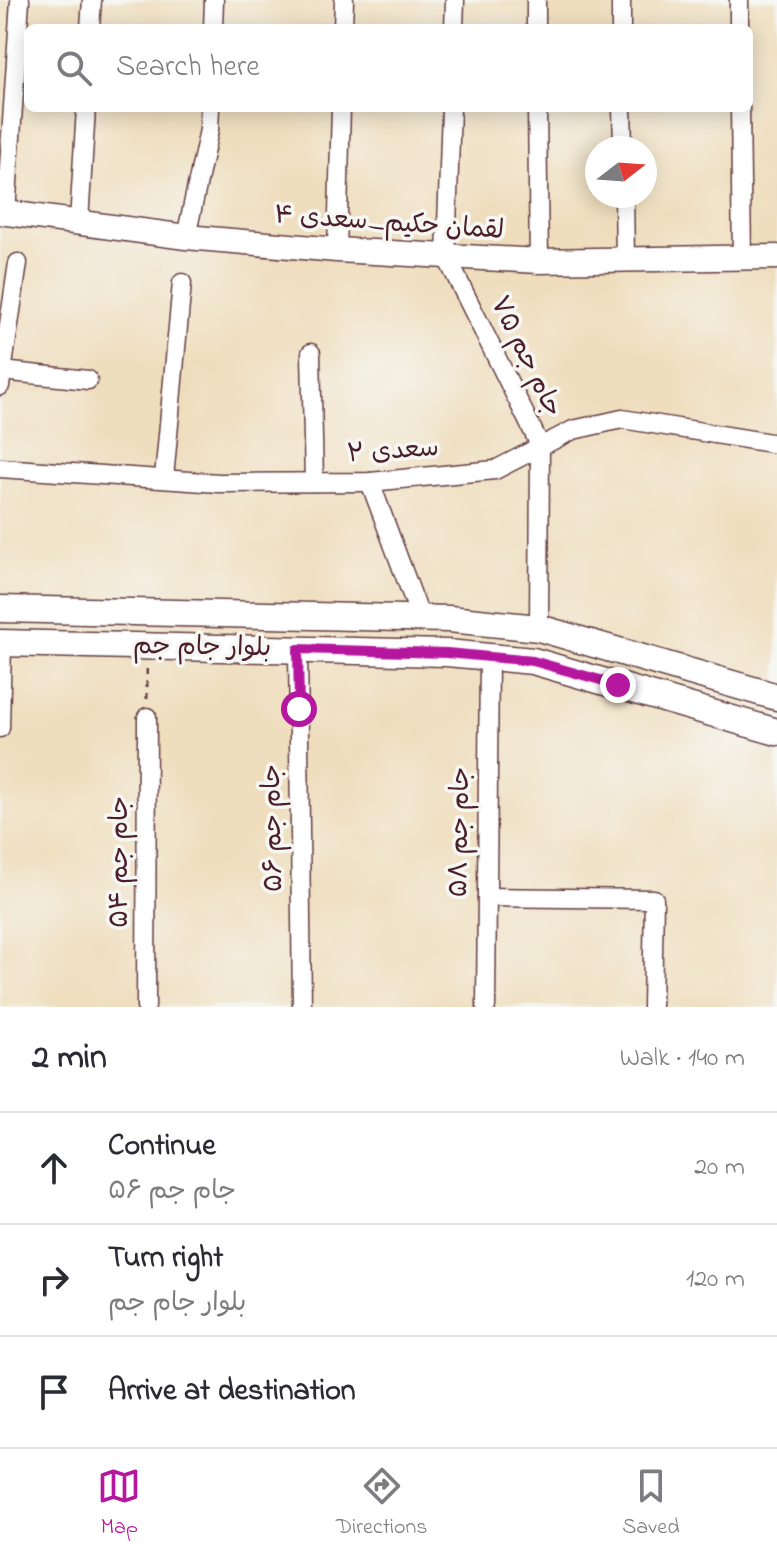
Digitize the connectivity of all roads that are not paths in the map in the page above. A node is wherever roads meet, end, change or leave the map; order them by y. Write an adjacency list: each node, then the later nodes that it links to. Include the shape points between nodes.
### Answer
1 (20, 0): 25 (street)
2 (92, 0): 9 (street)
3 (214, 0): 10 (street)
4 (344, 0): 11 (street)
5 (455, 0): 12 (street)
6 (536, 0): 13 (street)
7 (621, 0): 14 (street)
8 (739, 0): 15 (street)
9 (90, 24)
10 (213, 24)
11 (343, 24)
12 (454, 24)
13 (536, 24)
14 (621, 24)
15 (739, 24)
16 (86, 112): 26 (street)
17 (210, 112): 27 (street)
18 (341, 112): 28 (street)
19 (451, 112): 29 (street)
20 (537, 112): 33 (street)
21 (622, 112): 23 (street)
22 (740, 112): 30 (street)
23 (623, 136)
24 (624, 208): 32 (street)
25 (3, 212): 26 (street, لقمان حکیم_سعدی ۴)
26 (79, 222): 27 (street, لقمان حکیم_سعدی ۴)
27 (186, 237): 28 (street, لقمان حکیم_سعدی ۴)
28 (337, 250): 29 (street, لقمان حکیم_سعدی ۴)
29 (446, 256): 33 (street, لقمان حکیم_سعدی ۴); 40 (street, جام جم ۷۵)
30 (742, 257): 31 (street, لقمان حکیم_سعدی ۴); 32 (street, لقمان حکیم_سعدی ۴)
31 (777, 257)
32 (625, 259): 33 (street, لقمان حکیم_سعدی ۴)
33 (539, 261)
34 (18, 263): 37 (street)
35 (182, 283): 42 (street)
36 (311, 353): 43 (street)
37 (1, 378): 38 (street)
38 (88, 380)
39 (777, 444): 40 (street, سعدی ۲, via 622,419 573,430)
40 (540, 445): 44 (street, سعدی ۲, via 495,470); 48 (street, جام جم ۷۵)
41 (0, 468): 42 (street, سعدی ۲)
42 (164, 478): 43 (street, سعدی ۲)
43 (314, 482): 44 (street, سعدی ۲)
44 (370, 482): 47 (street)
45 (0, 609): 46 (main road, بلوار جام جم)
46 (298, 616): 47 (main road, بلوار جام جم); 50 (main road)
47 (421, 619): 48 (main road, بلوار جام جم)
48 (539, 628): 52 (main road, بلوار جام جم)
49 (1, 643): 50 (main road, بلوار جام جم); 54 (street)
50 (298, 649): 51 (main road, بلوار جام جم); 58 (street, جام جم ۵۶)
51 (489, 657): 55 (main road, بلوار جام جم, via 533,661); 56 (street, جام جم ۵۸)
52 (777, 697)
53 (147, 717): 57 (street, جام جم ۵۴)
54 (0, 728)
55 (777, 732)
56 (487, 897): 59 (street, جام جم ۵۸); 60 (street, via 654,899)
57 (146, 1007)
58 (302, 1007)
59 (486, 1007)
60 (652, 1007)

